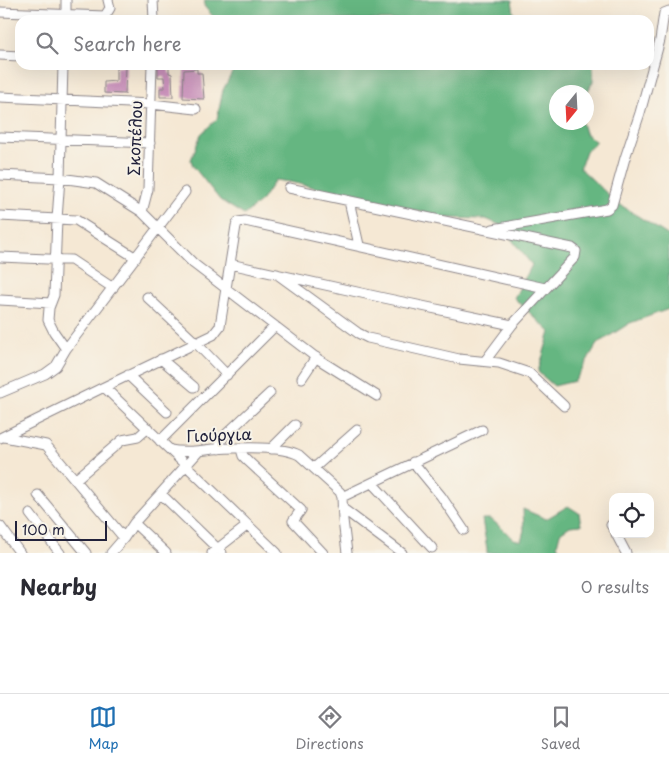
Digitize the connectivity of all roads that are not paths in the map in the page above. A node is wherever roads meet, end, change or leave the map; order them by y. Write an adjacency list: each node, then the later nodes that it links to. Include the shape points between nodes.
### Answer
1 (66, 0): 7 (street)
2 (108, 0): 8 (street, via 110,8)
3 (153, 0): 9 (street)
4 (669, 10): 12 (street, via 664,13)
5 (0, 12): 6 (street)
6 (40, 15)
7 (66, 15)
8 (106, 15)
9 (154, 15)
10 (0, 55): 11 (street)
11 (15, 56)
12 (654, 62)
13 (63, 70): 17 (street)
14 (152, 70): 18 (street, Σκοπέλου)
15 (652, 70): 32 (street, via 612,205 607,209)
16 (0, 97): 17 (street)
17 (62, 100): 18 (street); 21 (street)
18 (151, 104): 19 (street); 22 (street, Σκοπέλου)
19 (196, 109)
20 (0, 137): 21 (street)
21 (61, 141): 22 (street); 24 (street)
22 (150, 143): 28 (street, Σκοπέλου, via 148,195)
23 (0, 176): 24 (street)
24 (60, 178): 28 (street, via 96,183); 30 (street)
25 (289, 188): 27 (street)
26 (185, 192): 31 (street)
27 (349, 201): 32 (street); 33 (street)
28 (142, 212): 31 (street)
29 (0, 216): 30 (street)
30 (57, 219): 35 (street); 36 (street, via 76,220)
31 (158, 228): 36 (street); 39 (street, via 194,264)
32 (487, 230): 41 (street, via 576,251 575,257)
33 (359, 245): 37 (street, via 238,222); 41 (street)
34 (0, 257): 35 (street)
35 (56, 258): 40 (street, via 71,260); 44 (street)
36 (136, 258): 40 (street)
37 (230, 264): 38 (street); 39 (street)
38 (277, 274): 45 (street); 51 (street, via 368,338)
39 (226, 287): 46 (street); 47 (street, via 220,326 213,335)
40 (113, 288): 48 (street)
41 (545, 288): 45 (street)
42 (147, 297): 47 (street)
43 (0, 300): 44 (street)
44 (51, 303): 48 (street, via 48,320)
45 (512, 325): 51 (street)
46 (275, 326): 49 (street); 52 (street)
47 (195, 342): 50 (street); 52 (street)
48 (66, 349): 57 (street, via 56,366 46,374)
49 (316, 357): 54 (street); 59 (street)
50 (161, 359): 53 (street); 56 (street)
51 (485, 362): 60 (street, via 529,373)
52 (227, 374): 67 (street)
53 (128, 375): 55 (street); 61 (street)
54 (302, 378)
55 (104, 387): 63 (street, Γιούργια); 66 (street)
56 (194, 387)
57 (0, 393)
58 (270, 394): 68 (street, via 222,438)
59 (377, 396)
60 (564, 406)
61 (167, 412)
62 (296, 425): 71 (street)
63 (148, 428): 67 (street, Γιούργια); 76 (street, via 138,437 122,440)
64 (356, 430): 75 (street)
65 (482, 430): 73 (street)
66 (2, 438): 76 (street, via 46,445)
67 (160, 441): 70 (street, Γιούργια)
68 (219, 449): 69 (street, Γιούργια); 72 (street, Γιούργια)
69 (241, 449): 71 (street, Γιούργια); 97 (street, via 243,456 301,510 294,521)
70 (170, 450): 72 (street, Γιούργια); 74 (street)
71 (271, 450): 75 (street, Γιούργια, via 292,451)
72 (199, 451): 74 (street)
73 (413, 462): 77 (street); 86 (street)
74 (187, 465): 78 (street); 84 (street)
75 (314, 468): 80 (street, Γιούργια)
76 (75, 480): 87 (street)
77 (372, 483): 80 (street); 89 (street)
78 (161, 494): 83 (street); 90 (street)
79 (38, 495): 93 (street)
80 (342, 497): 81 (street)
81 (342, 508): 98 (street); 99 (street)
82 (30, 514): 92 (street)
83 (134, 523): 87 (street); 95 (street)
84 (248, 525): 90 (street); 96 (street)
85 (0, 526): 91 (street)
86 (464, 530)
87 (124, 538): 94 (street)
88 (618, 538): 100 (street)
89 (432, 548)
90 (217, 552)
91 (20, 553)
92 (60, 553)
93 (86, 553)
94 (110, 553)
95 (166, 553)
96 (276, 553)
97 (323, 553)
98 (347, 553)
99 (402, 553)
100 (626, 553)

